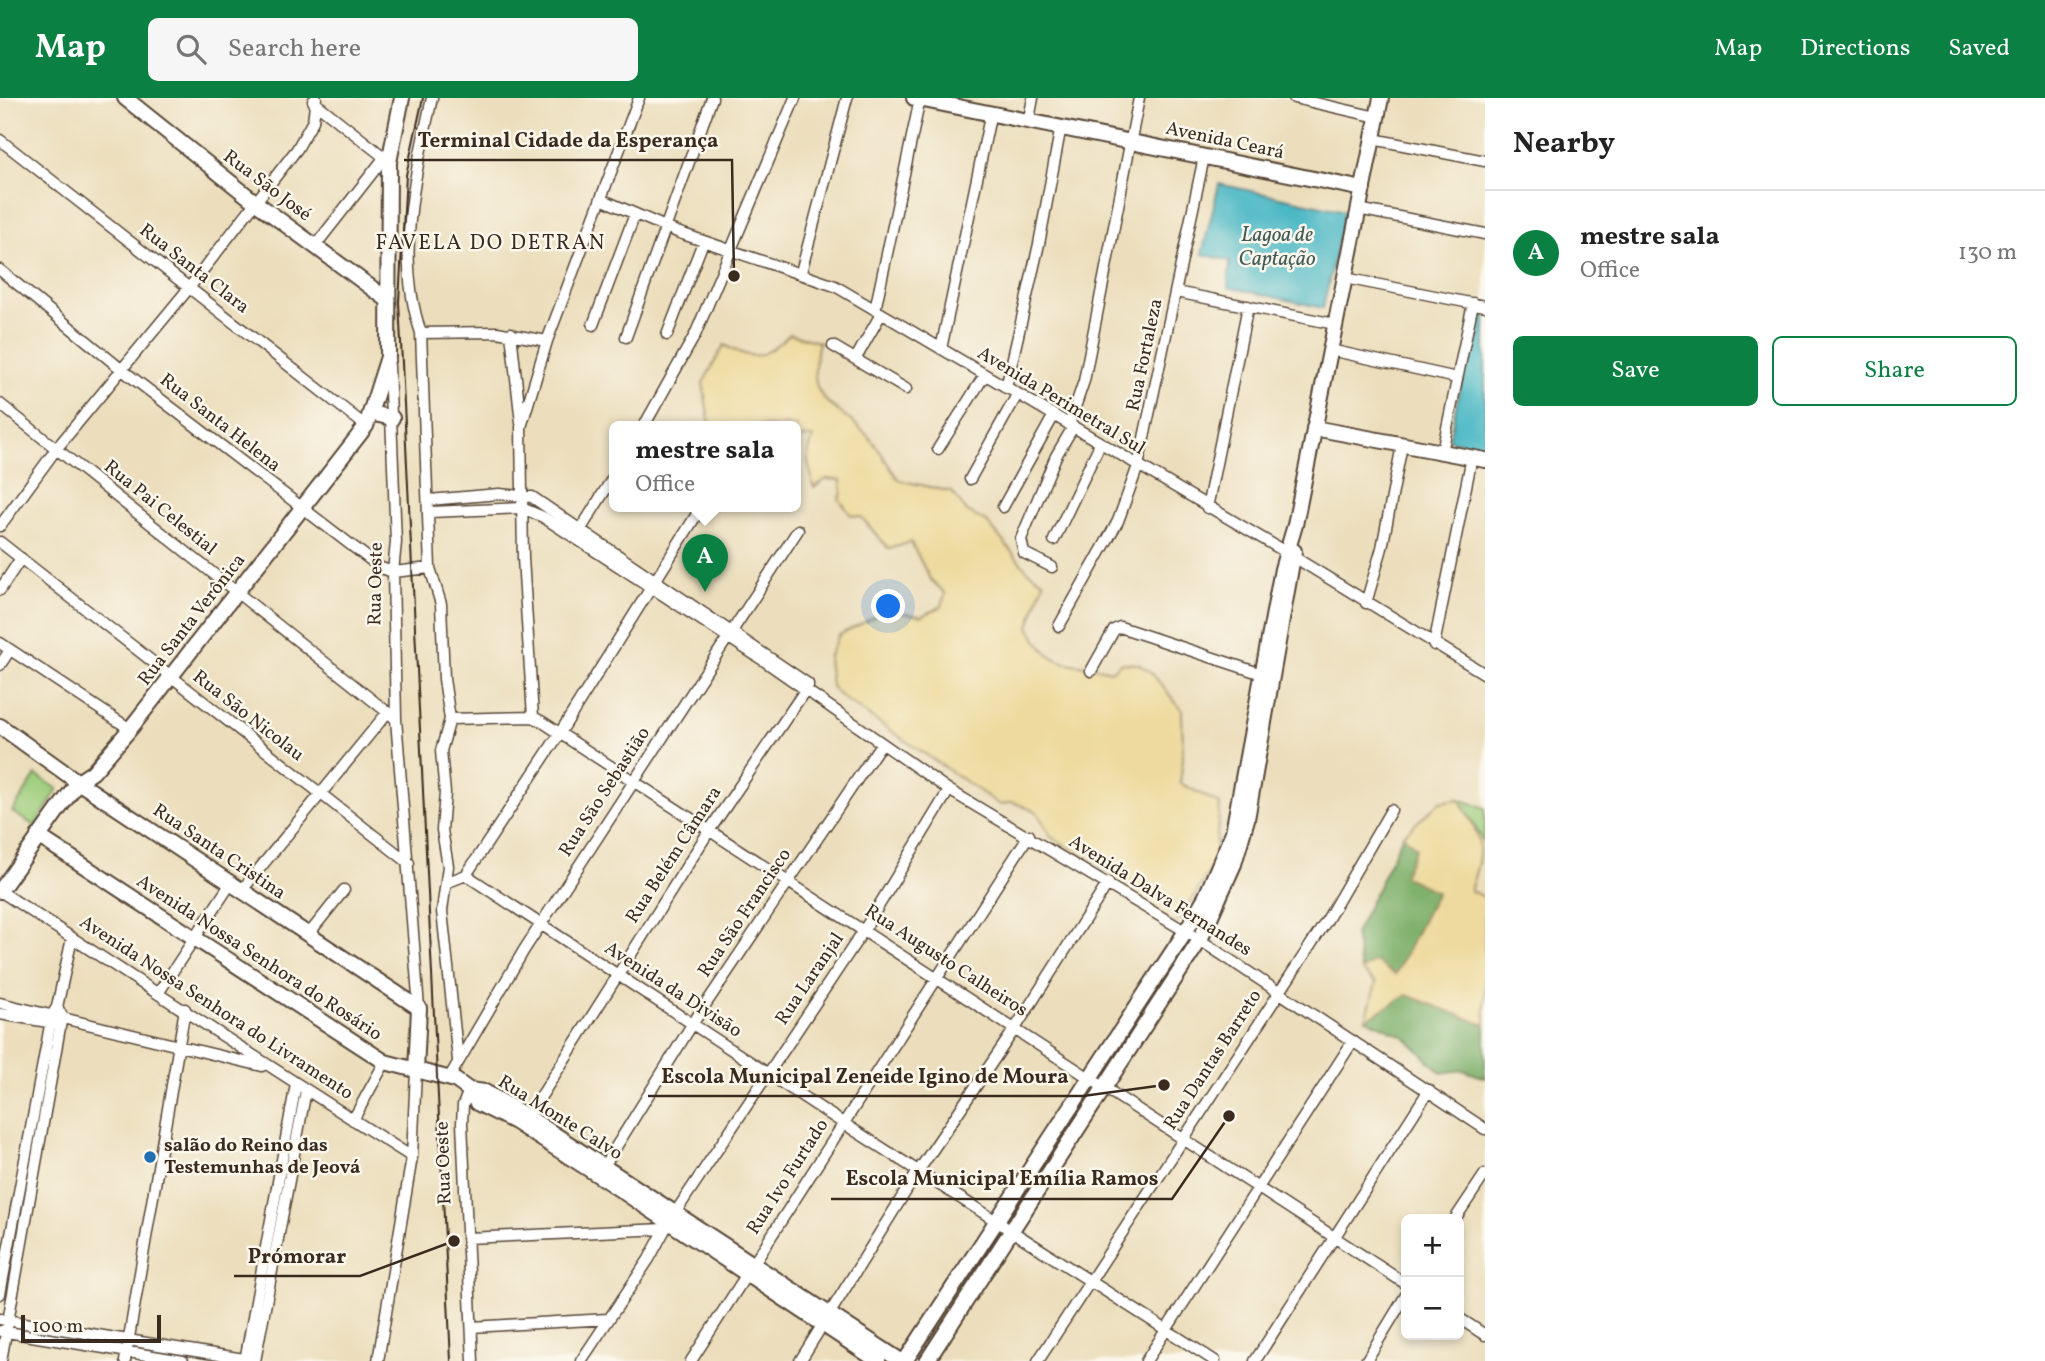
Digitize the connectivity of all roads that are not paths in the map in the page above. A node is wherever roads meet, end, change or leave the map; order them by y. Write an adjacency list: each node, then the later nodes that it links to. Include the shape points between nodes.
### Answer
1 (125, 98): 26 (main road, Rua São José)
2 (402, 98): 22 (main road, Rua Oeste)
3 (432, 98): 46 (street, via 417,169 407,253 410,298)
4 (639, 98): 25 (street)
5 (712, 98): 29 (street)
6 (795, 98): 33 (street)
7 (846, 98): 35 (street)
8 (1033, 98): 16 (street)
9 (1139, 98): 20 (street)
10 (1294, 98): 15 (street)
11 (1381, 98): 15 (main road)
12 (917, 99): 14 (main road, Avenida Ceará); 43 (street)
13 (314, 100): 22 (street); 26 (street, via 313,121 303,141)
14 (991, 112): 16 (main road, Avenida Ceará); 52 (street)
15 (1377, 117): 18 (main road)
16 (1029, 120): 17 (main road, Avenida Ceará)
17 (1061, 126): 20 (main road, Avenida Ceará); 59 (street)
18 (1373, 139): 23 (street); 24 (main road)
19 (0, 140): 37 (street, Rua Santa Clara)
20 (1130, 141): 21 (main road, Avenida Ceará); 68 (street)
21 (1204, 157): 24 (main road, Avenida Ceará); 38 (street, Rua Fortaleza)
22 (387, 160): 32 (street); 39 (main road, Rua Oeste)
23 (1485, 161)
24 (1363, 188): 27 (main road)
25 (601, 199): 28 (street, Avenida Perimetral Sul); 50 (street)
26 (255, 202): 32 (main road, Rua São José); 37 (street)
27 (1358, 209): 30 (street); 36 (main road)
28 (635, 214): 29 (street, Avenida Perimetral Sul); 45 (street)
29 (665, 228): 31 (street, Avenida Perimetral Sul); 49 (street)
30 (1485, 234)
31 (703, 242): 33 (street, Avenida Perimetral Sul); 48 (street)
32 (315, 246): 39 (main road, Rua São José)
33 (732, 252): 35 (street, Avenida Perimetral Sul); 66 (street, via 695,335)
34 (0, 270): 56 (street, Rua Santa Helena)
35 (801, 272): 43 (street, Avenida Perimetral Sul)
36 (1345, 278): 40 (street); 44 (main road)
37 (189, 288): 56 (street); 65 (street, Rua Santa Clara)
38 (1176, 292): 41 (street); 76 (street, Rua Fortaleza)
39 (388, 300): 54 (main road, Rua Oeste)
40 (1473, 303): 42 (street); 58 (street)
41 (1248, 306): 44 (street); 84 (street)
42 (1485, 306)
43 (878, 312): 52 (street, Avenida Perimetral Sul); 55 (street)
44 (1335, 324): 53 (main road)
45 (593, 325)
46 (421, 333): 47 (street); 80 (street)
47 (511, 333): 50 (street); 67 (street)
48 (667, 335)
49 (626, 337)
50 (547, 341): 67 (street)
51 (832, 346): 55 (street)
52 (941, 349): 57 (street, Avenida Perimetral Sul)
53 (1330, 350): 58 (street); 69 (main road)
54 (388, 357): 64 (street, Rua Oeste); 65 (main road, Rua Santa Verônica)
55 (856, 358): 60 (street)
56 (121, 369): 72 (street); 82 (street, Rua Santa Helena)
57 (984, 376): 59 (street, Avenida Perimetral Sul); 73 (street)
58 (1457, 378): 74 (street)
59 (1006, 388): 61 (street, Avenida Perimetral Sul)
60 (906, 389)
61 (1017, 395): 63 (street, Avenida Perimetral Sul); 77 (street)
62 (0, 404): 72 (street, Rua Pai Celestial)
63 (1054, 415): 68 (street, Avenida Perimetral Sul); 81 (street)
64 (392, 418): 65 (main road); 96 (street, Rua Oeste)
65 (369, 419): 82 (main road, Rua Santa Verônica)
66 (647, 421)
67 (521, 426): 79 (street)
68 (1071, 426): 70 (street, Avenida Perimetral Sul); 94 (street, via 1021,539 1024,553)
69 (1314, 428): 71 (main road); 92 (main road)
70 (1100, 444): 76 (street, Avenida Perimetral Sul); 90 (street)
71 (1402, 444): 74 (main road); 100 (street)
72 (57, 448): 87 (street); 99 (street, Rua Pai Celestial)
73 (938, 449)
74 (1442, 452): 75 (main road)
75 (1478, 459): 104 (street)
76 (1138, 466): 84 (street, Avenida Perimetral Sul); 101 (street, Rua Fortaleza, via 1118,521)
77 (970, 479)
78 (609, 484): 89 (street)
79 (521, 494): 80 (street); 83 (street); 89 (street, Avenida Dalva Fernandes, via 542,502)
80 (429, 500): 85 (street)
81 (1003, 507)
82 (302, 508): 96 (street, Rua Santa Helena, via 381,568); 99 (main road, Rua Santa Verônica)
83 (522, 508): 85 (street, Avenida Dalva Fernandes); 89 (street, Avenida Dalva Fernandes); 113 (street)
84 (1207, 508): 92 (street, Avenida Perimetral Sul)
85 (430, 512): 95 (street)
86 (698, 512): 97 (street)
87 (0, 526)
88 (798, 530): 102 (street, Rua São Sebastião)
89 (577, 534): 97 (street, Avenida Dalva Fernandes)
90 (1054, 540)
91 (0, 542): 93 (street, Rua São Nicolau)
92 (1290, 555): 100 (street, Avenida Perimetral Sul); 109 (main road)
93 (21, 558): 98 (street); 110 (street, Rua São Nicolau)
94 (1052, 567)
95 (430, 568): 96 (street); 114 (street, via 440,604)
96 (393, 572): 112 (street, Rua Oeste)
97 (651, 585): 102 (street, Avenida Dalva Fernandes); 116 (street)
98 (0, 590)
99 (239, 593): 110 (main road, Rua Santa Verônica); 112 (street, Rua Pai Celestial)
100 (1366, 603): 104 (street, Avenida Perimetral Sul)
101 (1059, 626)
102 (727, 634): 111 (street, Avenida Dalva Fernandes); 119 (street, Rua São Sebastião)
103 (0, 643): 105 (street)
104 (1434, 645): 108 (street, Avenida Perimetral Sul)
105 (10, 650): 106 (street); 115 (street)
106 (0, 665)
107 (1091, 671): 109 (street, via 1120,627)
108 (1485, 674)
109 (1269, 677): 136 (main road, via 1229,844); 140 (main road, via 1242,839)
110 (171, 679): 115 (main road, Rua Santa Verônica); 122 (street, Rua São Nicolau)
111 (807, 688): 118 (street, Avenida Dalva Fernandes); 124 (street, Rua Belém Câmara)
112 (391, 716): 122 (street); 127 (street, Rua Oeste)
113 (533, 718): 114 (street, Rua Augusto Calheiros); 116 (street, Rua Augusto Calheiros)
114 (450, 719): 128 (street, via 440,758 442,830)
115 (130, 729): 120 (main road, Rua Santa Verônica, via 93,772)
116 (560, 733): 119 (street, Rua Augusto Calheiros); 128 (street)
117 (3, 734): 120 (main road, Rua Santa Cristina)
118 (881, 744): 121 (street, Avenida Dalva Fernandes); 129 (street, Rua São Francisco)
119 (634, 781): 124 (street, Rua Augusto Calheiros); 134 (street, Rua São Sebastião)
120 (78, 782): 126 (main road, Rua Santa Verônica); 131 (main road, Rua Santa Cristina)
121 (949, 790): 125 (street, Avenida Dalva Fernandes); 135 (street, Rua Laranjal)
122 (321, 794): 127 (street, Rua São Nicolau); 131 (street)
123 (1391, 810): 144 (street, Rua Dantas Barreto, via 1327,920)
124 (709, 831): 129 (street, Rua Augusto Calheiros); 141 (street, Rua Belém Câmara)
125 (1029, 835): 130 (street, Avenida Dalva Fernandes); 142 (street, Rua Ivo Furtado)
126 (38, 836): 133 (main road, Rua Santa Verônica); 139 (main road, Avenida Nossa Senhora do Rosário)
127 (410, 863): 146 (street, Rua Oeste)
128 (456, 878): 134 (street, Avenida da Divisão); 154 (street, via 442,911)
129 (787, 881): 135 (street, Rua Augusto Calheiros); 150 (street, Rua São Francisco)
130 (1108, 883): 136 (street, Avenida Dalva Fernandes); 151 (street)
131 (236, 887): 137 (main road, Rua Santa Cristina); 139 (street)
132 (344, 890): 137 (street)
133 (0, 891): 138 (street, Avenida Nossa Senhora do Livramento)
134 (540, 925): 141 (street, Avenida da Divisão); 154 (street, Rua São Sebastião)
135 (864, 930): 142 (street, Rua Augusto Calheiros); 158 (street, Rua Laranjal)
136 (1186, 931): 140 (street, Avenida Dalva Fernandes); 160 (main road)
137 (308, 935): 146 (main road, Rua Santa Cristina)
138 (72, 938): 143 (street, Avenida Nossa Senhora do Livramento); 149 (street)
139 (194, 939): 143 (street); 155 (main road, Avenida Nossa Senhora do Rosário)
140 (1200, 940): 144 (street, Avenida Dalva Fernandes); 162 (main road)
141 (618, 975): 150 (street, Avenida da Divisão); 166 (street, Rua Belém Câmara)
142 (938, 978): 151 (street, Rua Augusto Calheiros); 168 (street, Rua Ivo Furtado)
143 (159, 992): 147 (street, Avenida Nossa Senhora do Livramento)
144 (1278, 992): 152 (street, Avenida Dalva Fernandes); 170 (street, Rua Dantas Barreto)
145 (0, 1003): 149 (street)
146 (419, 1008): 157 (main road, Rua Oeste)
147 (185, 1009): 153 (street); 156 (street, Avenida Nossa Senhora do Livramento)
148 (0, 1014): 149 (street)
149 (58, 1018): 153 (street); 175 (street); 176 (street)
150 (693, 1023): 158 (street, Avenida da Divisão); 173 (street, Rua São Francisco)
151 (1016, 1027): 160 (street, Rua Augusto Calheiros); 172 (street)
152 (1353, 1041): 165 (street, Avenida Dalva Fernandes); 177 (street)
153 (177, 1045): 156 (street); 197 (street)
154 (458, 1059): 159 (street, Rua São Sebastião)
155 (385, 1062): 157 (main road, Avenida Nossa Senhora do Rosário); 167 (street)
156 (269, 1068): 161 (street, Avenida Nossa Senhora do Livramento)
157 (416, 1071): 159 (main road, Avenida Nossa Senhora do Rosário); 171 (street)
158 (769, 1073): 168 (street, Avenida da Divisão); 179 (street, Rua Laranjal)
159 (449, 1077): 164 (main road, Avenida Nossa Senhora do Rosário)
160 (1089, 1077): 162 (street, Rua Augusto Calheiros); 180 (main road)
161 (296, 1084): 163 (street, Avenida Nossa Senhora do Livramento); 198 (street)
162 (1106, 1089): 170 (street, Rua Augusto Calheiros); 181 (main road)
163 (306, 1090): 167 (street, Avenida Nossa Senhora do Livramento); 198 (street)
164 (469, 1090): 166 (main road, Rua Monte Calvo, via 485,1092); 173 (main road, Rua Monte Calvo, via 477,1103); 182 (street, Rua Oeste, via 462,1110)
165 (1429, 1090): 169 (street, Avenida Dalva Fernandes); 183 (street)
166 (528, 1117): 173 (main road, Rua Monte Calvo)
167 (354, 1119): 171 (street, Avenida Nossa Senhora do Livramento)
168 (843, 1123): 172 (street, Avenida da Divisão); 184 (street, Rua Ivo Furtado)
169 (1485, 1129)
170 (1183, 1139): 177 (street, Rua Augusto Calheiros); 186 (street, Rua Dantas Barreto)
171 (412, 1157): 201 (street)
172 (919, 1170): 180 (street, Avenida da Divisão); 191 (street)
173 (601, 1171): 179 (main road, Rua Monte Calvo)
174 (1485, 1174): 178 (street)
175 (21, 1181): 176 (street); 187 (street)
176 (33, 1183): 189 (street)
177 (1260, 1187): 183 (street, Rua Augusto Calheiros); 195 (street)
178 (1458, 1214)
179 (670, 1222): 182 (street); 184 (main road, Rua Monte Calvo); 190 (street, Rua Laranjal)
180 (997, 1222): 181 (street, Avenida da Divisão); 207 (main road)
181 (1013, 1232): 186 (street, Avenida da Divisão); 208 (main road)
182 (467, 1238): 193 (street, Rua Oeste)
183 (1336, 1238): 185 (street, Rua Augusto Calheiros); 212 (street)
184 (751, 1269): 191 (main road, Rua Monte Calvo); 204 (street, Rua Ivo Furtado)
185 (1401, 1281)
186 (1090, 1282): 195 (street, Avenida da Divisão); 209 (street, Rua Dantas Barreto)
187 (0, 1294)
188 (1401, 1303): 213 (street)
189 (4, 1319): 194 (street); 197 (street)
190 (608, 1319): 193 (street); 203 (street, Rua Laranjal)
191 (827, 1320): 205 (street); 206 (main road, Rua Monte Calvo); 207 (main road, Rua Monte Calvo)
192 (1464, 1321): 196 (street)
193 (471, 1327): 202 (street, Rua Oeste)
194 (3, 1331): 197 (street); 199 (street)
195 (1166, 1332): 210 (street); 211 (street, Avenida da Divisão)
196 (1485, 1335)
197 (127, 1351): 198 (street); 200 (street)
198 (252, 1360)
199 (1, 1361)
200 (183, 1361)
201 (378, 1361)
202 (473, 1361)
203 (581, 1361)
204 (691, 1361)
205 (800, 1361)
206 (878, 1361)
207 (903, 1361)
208 (927, 1361)
209 (1038, 1361)
210 (1146, 1361)
211 (1215, 1361)
212 (1255, 1361)
213 (1366, 1361)

